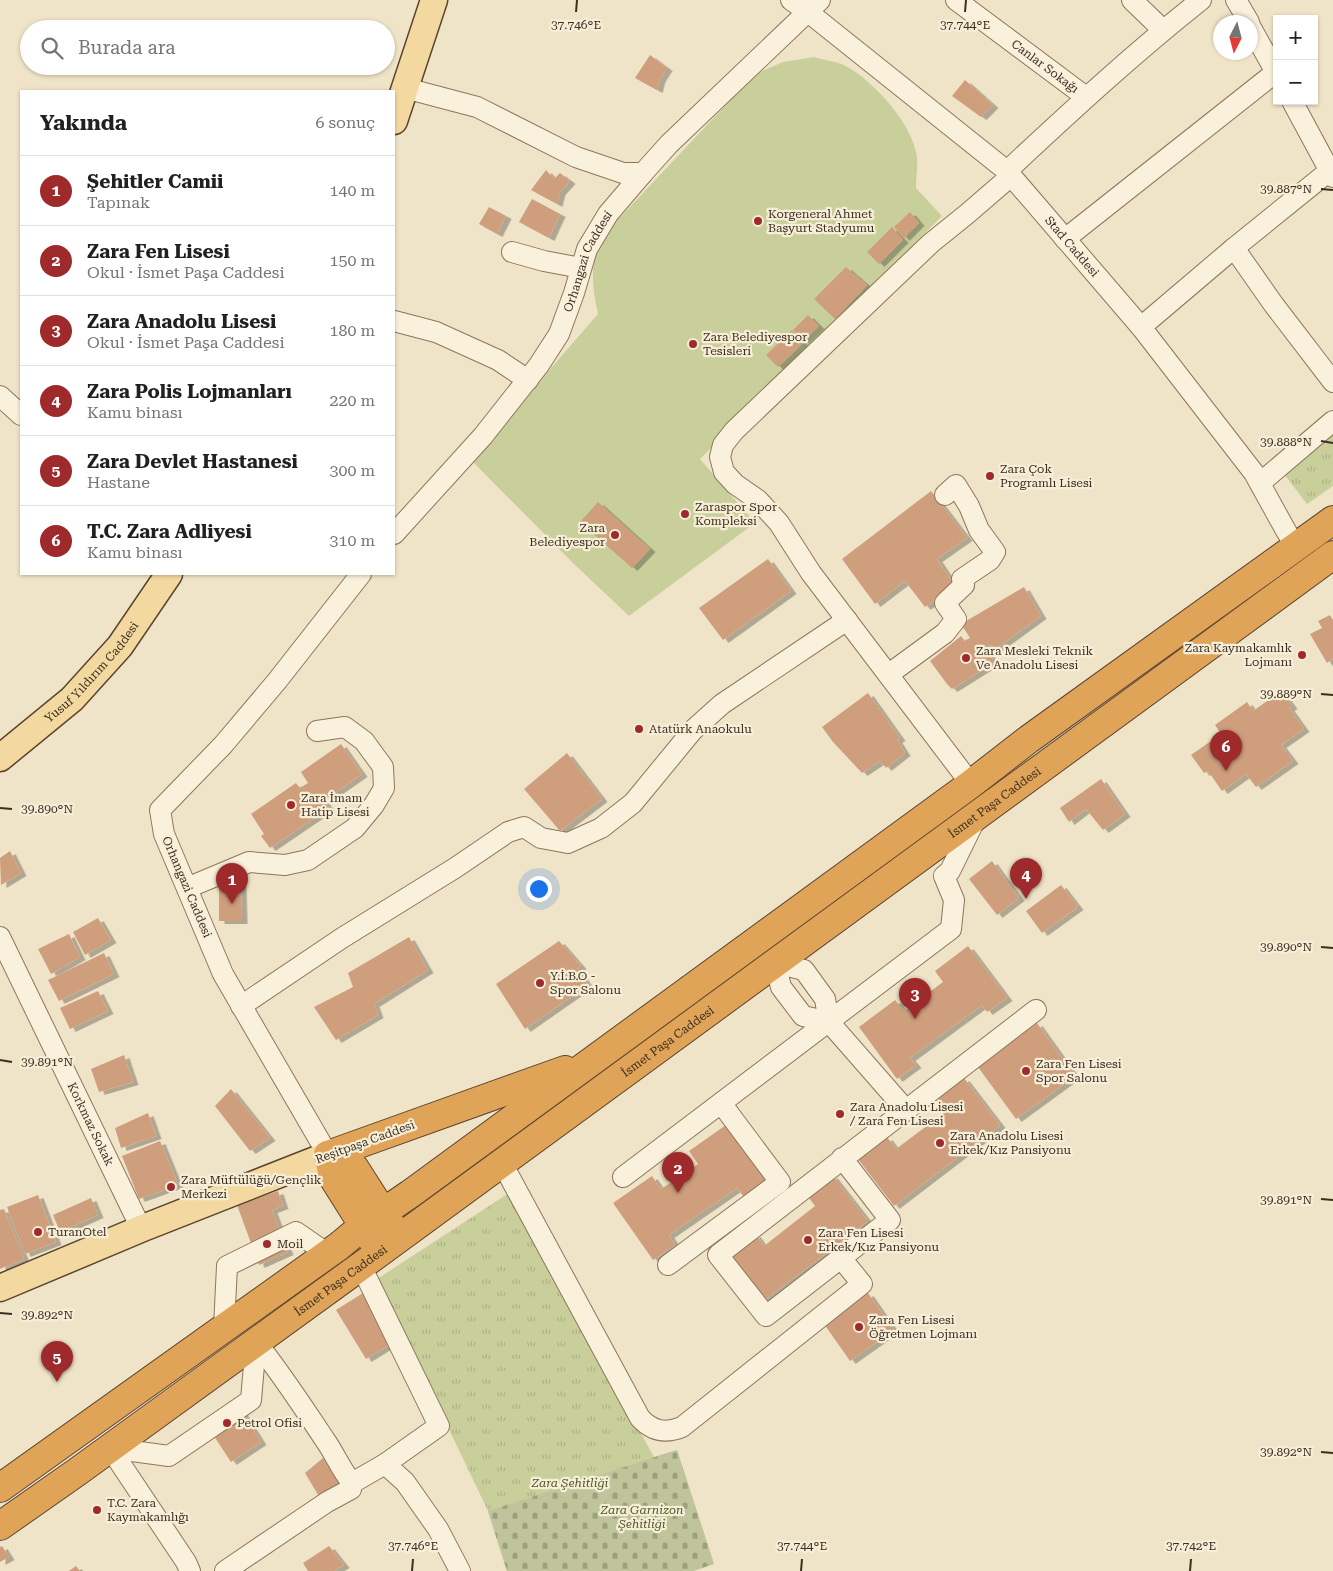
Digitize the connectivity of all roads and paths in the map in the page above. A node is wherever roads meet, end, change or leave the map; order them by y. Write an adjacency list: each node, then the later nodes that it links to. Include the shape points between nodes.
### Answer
1 (434, 0): 13 (main road)
2 (791, 0): 7 (street, Stad Caddesi)
3 (956, 0): 14 (street, Canlar Sokağı)
4 (1132, 0): 9 (street)
5 (1200, 0): 9 (street)
6 (1236, 0): 8 (street)
7 (814, 6): 18 (street, Orhangazi Caddesi); 19 (street, Stad Caddesi)
8 (1245, 15)
9 (1163, 30): 14 (street)
10 (1258, 39): 11 (street)
11 (1273, 67)
12 (1273, 75): 20 (street)
13 (405, 88): 16 (main road); 18 (street, via 477,107 576,157 623,173)
14 (1086, 97): 19 (street)
15 (1294, 105): 17 (street)
16 (395, 117)
17 (1332, 172): 21 (street)
18 (642, 173): 23 (street, Orhangazi Caddesi, via 608,214 587,249)
19 (1009, 173): 20 (street, Stad Caddesi); 39 (street, via 967,214 930,243 734,431 724,445 720,457 724,472 758,500 779,524)
20 (1065, 239): 25 (street, Stad Caddesi)
21 (1234, 248): 25 (street); 27 (street)
22 (512, 252): 23 (street)
23 (581, 268): 26 (street, Orhangazi Caddesi, via 559,334)
24 (395, 321): 26 (street, via 436,332 498,360)
25 (1141, 327): 31 (street, Stad Caddesi)
26 (528, 380): 34 (street, Orhangazi Caddesi, via 483,436)
27 (1333, 382)
28 (0, 396): 29 (street)
29 (20, 414)
30 (1333, 421): 31 (street)
31 (1260, 483): 35 (street, Stad Caddesi)
32 (945, 495): 40 (street, via 956,485 979,530 995,552 990,560 962,579 964,585 945,603 956,619 944,633)
33 (1333, 520): 35 (highway)
34 (395, 533)
35 (1295, 546): 43 (highway, via 1028,739)
36 (1333, 556): 44 (highway, İsmet Paşa Caddesi)
37 (168, 575): 42 (main road, Yusuf Yıldırım Caddesi, via 120,646 72,699)
38 (361, 575): 45 (street, Orhangazi Caddesi, via 224,745 160,810 164,834)
39 (847, 620): 40 (street); 48 (street, via 722,704 693,730 633,803 601,828 568,843 541,838 524,827 508,832)
40 (889, 674): 43 (street)
41 (317, 731): 45 (street, via 345,727 364,741 383,767 384,788 355,828 308,860 285,865 249,862)
42 (0, 758)
43 (971, 784): 51 (highway)
44 (977, 816): 47 (highway, İsmet Paşa Caddesi); 50 (street, via 950,871 944,876 954,900 951,930)
45 (187, 888): 48 (street, Orhangazi Caddesi, via 223,974)
46 (0, 937): 59 (street, Korkmaz Sokak, via 136,1218)
47 (775, 963): 50 (street, via 781,987 802,1016); 50 (street, via 804,970 825,999); 56 (highway, İsmet Paşa Caddesi)
48 (241, 1006): 54 (street, Orhangazi Caddesi)
49 (1036, 1010): 53 (street)
50 (829, 1022): 52 (street); 53 (street)
51 (593, 1060): 54 (highway, Reşitpaşa Caddesi); 58 (highway)
52 (721, 1103): 57 (street); 63 (street, via 780,1182)
53 (906, 1110): 55 (street)
54 (328, 1155): 58 (highway, via 354,1167); 59 (main road, Reşitpaşa Caddesi)
55 (842, 1158): 62 (street, via 890,1220); 62 (street, via 718,1255 766,1316)
56 (502, 1163): 60 (highway, İsmet Paşa Caddesi); 62 (street, via 640,1418 660,1431 682,1428 862,1284)
57 (623, 1177)
58 (373, 1219): 60 (highway); 61 (highway)
59 (144, 1228): 64 (main road, Reşitpaşa Caddesi)
60 (380, 1252): 66 (highway, İsmet Paşa Caddesi); 68 (street, via 439,1426)
61 (328, 1254): 65 (highway); 65 (street, via 296,1232 227,1266)
62 (840, 1258)
63 (668, 1265)
64 (0, 1288)
65 (224, 1327): 70 (highway)
66 (256, 1342): 67 (highway, İsmet Paşa Caddesi); 67 (street, via 251,1400 168,1456); 69 (street, via 277,1368)
67 (110, 1448): 71 (highway, İsmet Paşa Caddesi); 72 (street)
68 (385, 1464): 69 (street); 74 (street, via 405,1482 438,1529)
69 (352, 1483): 73 (street, via 351,1489 326,1502)
70 (0, 1488)
71 (0, 1526)
72 (190, 1571)
73 (225, 1571)
74 (460, 1571)

